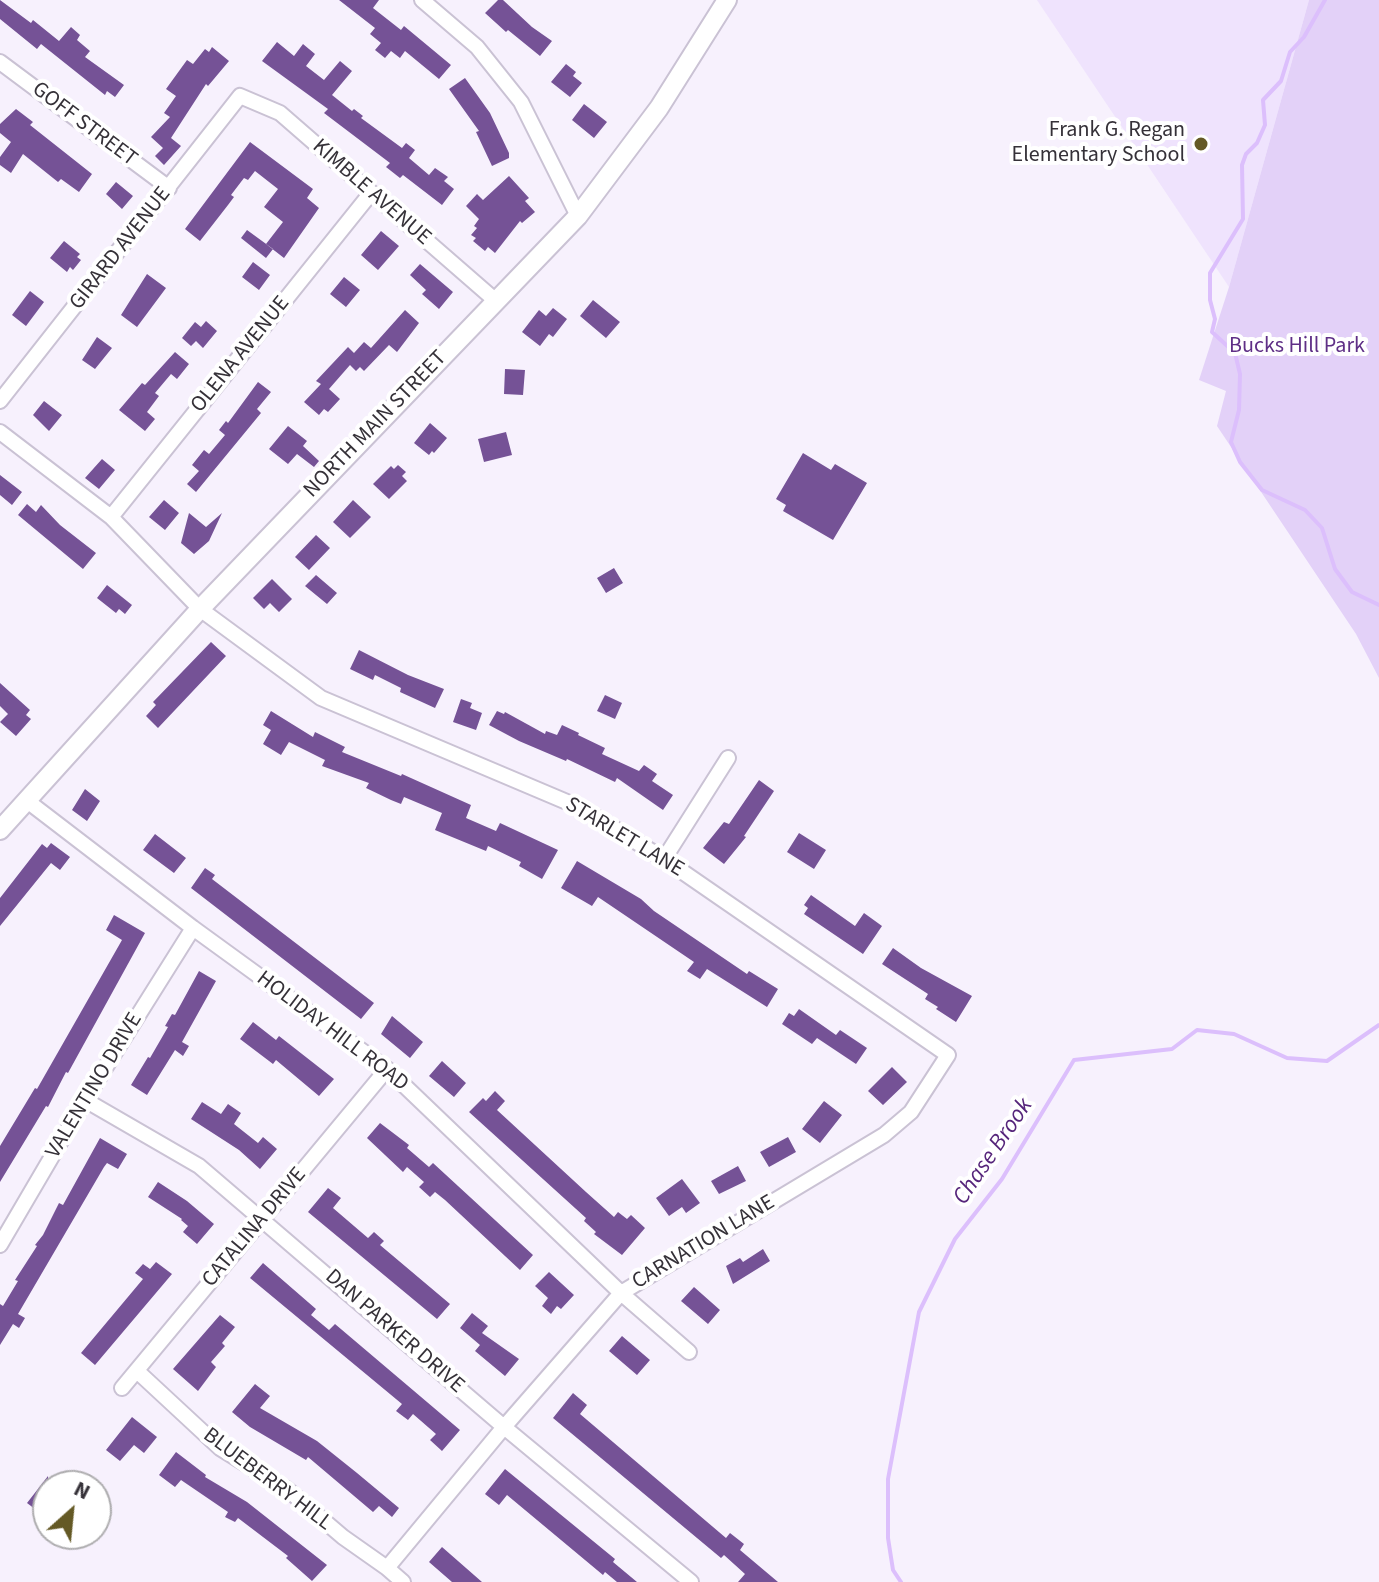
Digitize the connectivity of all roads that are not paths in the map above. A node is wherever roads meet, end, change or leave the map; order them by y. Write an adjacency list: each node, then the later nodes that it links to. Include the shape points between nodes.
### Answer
1 (422, 0): 7 (street, via 477,47 521,102)
2 (727, 0): 7 (main road, NORTH MAIN STREET, via 659,108)
3 (0, 62): 5 (street, GOFF STREET)
4 (240, 96): 5 (street, GIRARD AVENUE); 6 (street, KIMBLE AVENUE, via 280,113)
5 (169, 188): 9 (street, GIRARD AVENUE)
6 (371, 193): 8 (street, KIMBLE AVENUE); 11 (street, OLENA AVENUE)
7 (578, 216): 8 (main road, NORTH MAIN STREET)
8 (496, 301): 12 (main road, NORTH MAIN STREET)
9 (0, 401)
10 (0, 432): 11 (street, STARLET LANE)
11 (111, 517): 12 (street, STARLET LANE)
12 (200, 609): 14 (main road, NORTH MAIN STREET); 16 (street, STARLET LANE, via 321,698 581,808)
13 (728, 758): 16 (street)
14 (26, 800): 15 (main road, NORTH MAIN STREET); 17 (street, HOLIDAY HILL ROAD)
15 (0, 830)
16 (664, 859): 18 (street, STARLET LANE)
17 (193, 928): 19 (street, HOLIDAY HILL ROAD); 20 (street, VALENTINO DRIVE)
18 (948, 1055): 23 (street, CARNATION LANE, via 911,1112 884,1135)
19 (387, 1069): 21 (street, CATALINA DRIVE); 23 (street, HOLIDAY HILL ROAD)
20 (85, 1100): 21 (street, DAN PARKER DRIVE, via 199,1166); 22 (street, VALENTINO DRIVE)
21 (262, 1219): 25 (street, CATALINA DRIVE); 27 (street, DAN PARKER DRIVE)
22 (0, 1245)
23 (621, 1293): 24 (street, HOLIDAY HILL ROAD); 27 (street, CARNATION LANE)
24 (689, 1352)
25 (137, 1371): 26 (street, CATALINA DRIVE); 28 (street, BLUEBERRY HILL, via 220,1448 288,1490)
26 (122, 1388)
27 (504, 1427): 28 (street, CARNATION LANE); 30 (street, DAN PARKER DRIVE)
28 (387, 1568): 29 (street, BLUEBERRY HILL)
29 (403, 1582)
30 (691, 1582)

